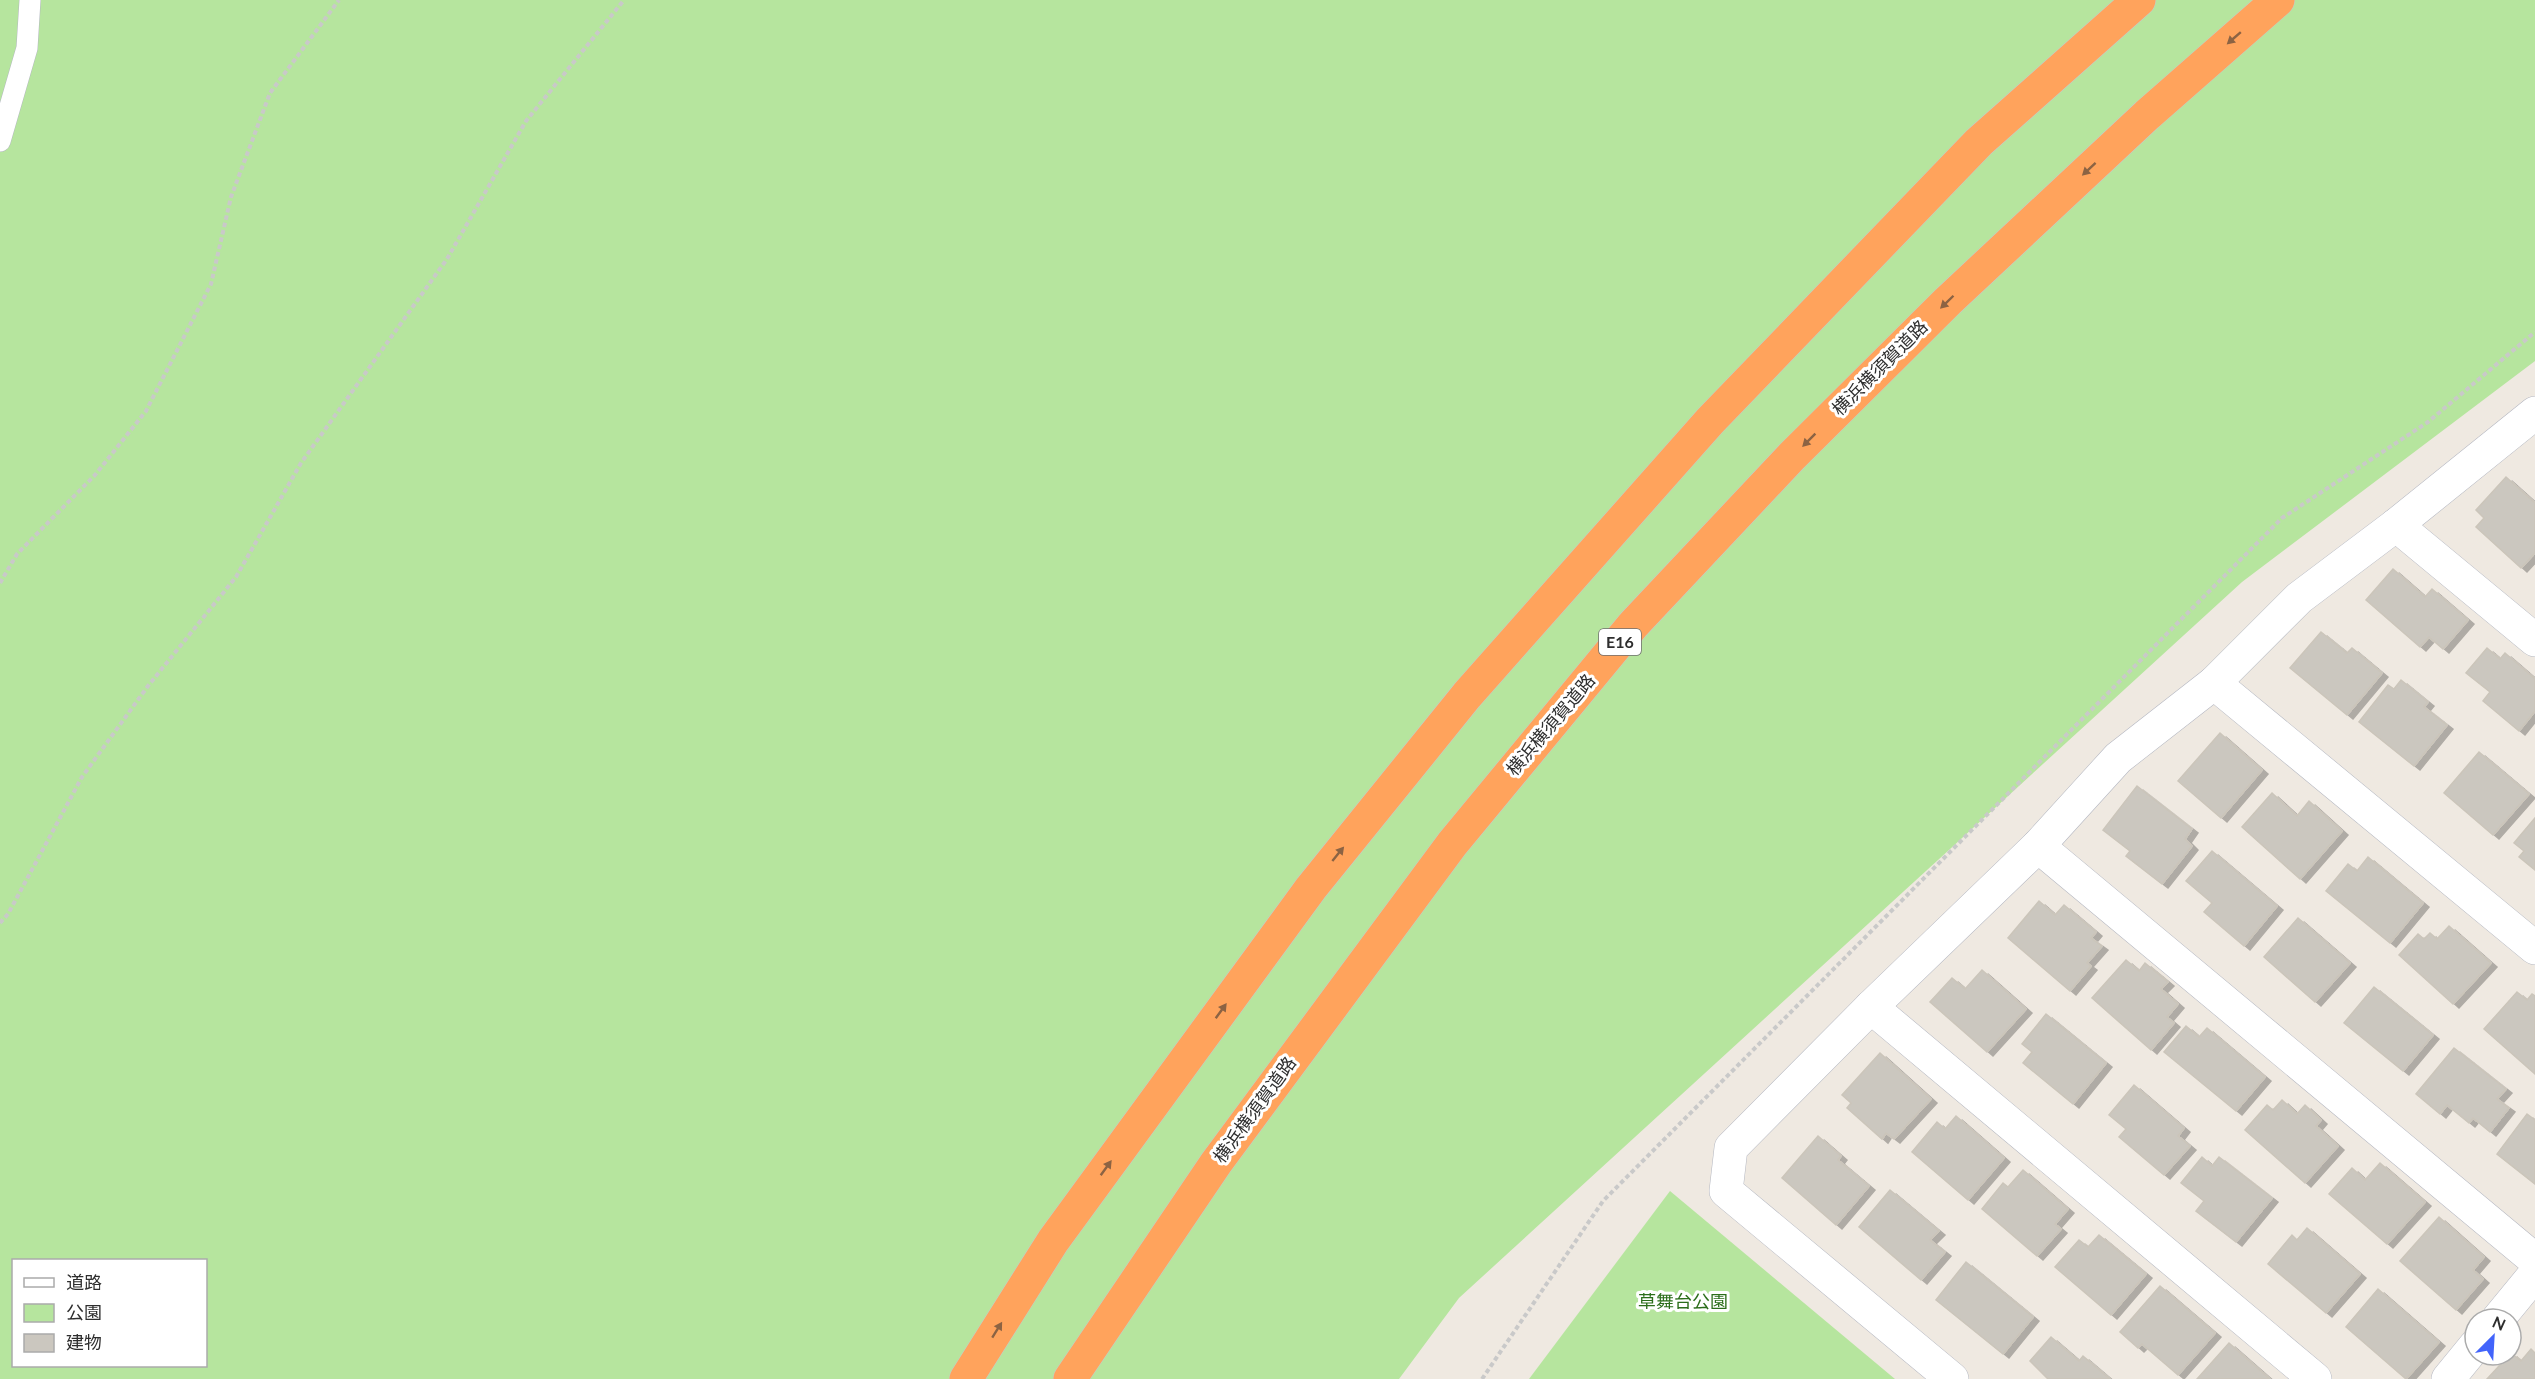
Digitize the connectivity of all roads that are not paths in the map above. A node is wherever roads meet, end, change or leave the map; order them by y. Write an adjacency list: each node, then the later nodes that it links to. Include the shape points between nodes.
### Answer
1 (30, 0): 4 (lane, via 27,48)
2 (2139, 0): 16 (highway, one-way to 2, via 1053,1241 1311,888 1467,695 1710,421 1979,142)
3 (2278, 0): 17 (highway, 横浜横須賀道路 / E16, one-way to 17, via 2147,115 1948,301 1792,456 1634,625 1431,872 1216,1163)
4 (0, 141)
5 (2535, 413): 6 (street)
6 (2396, 525): 7 (street); 8 (street, via 2300,598)
7 (2535, 640)
8 (2214, 683): 9 (street, via 2118,758); 10 (street)
9 (2038, 846): 11 (street); 12 (street)
10 (2535, 948)
11 (1870, 1007): 18 (street, via 1731,1148 1726,1191); 19 (street)
12 (2535, 1260)
13 (2535, 1274): 14 (street)
14 (2508, 1307)
15 (2463, 1361): 20 (street)
16 (966, 1379)
17 (1070, 1379)
18 (1952, 1379)
19 (2315, 1379)
20 (2448, 1379)

